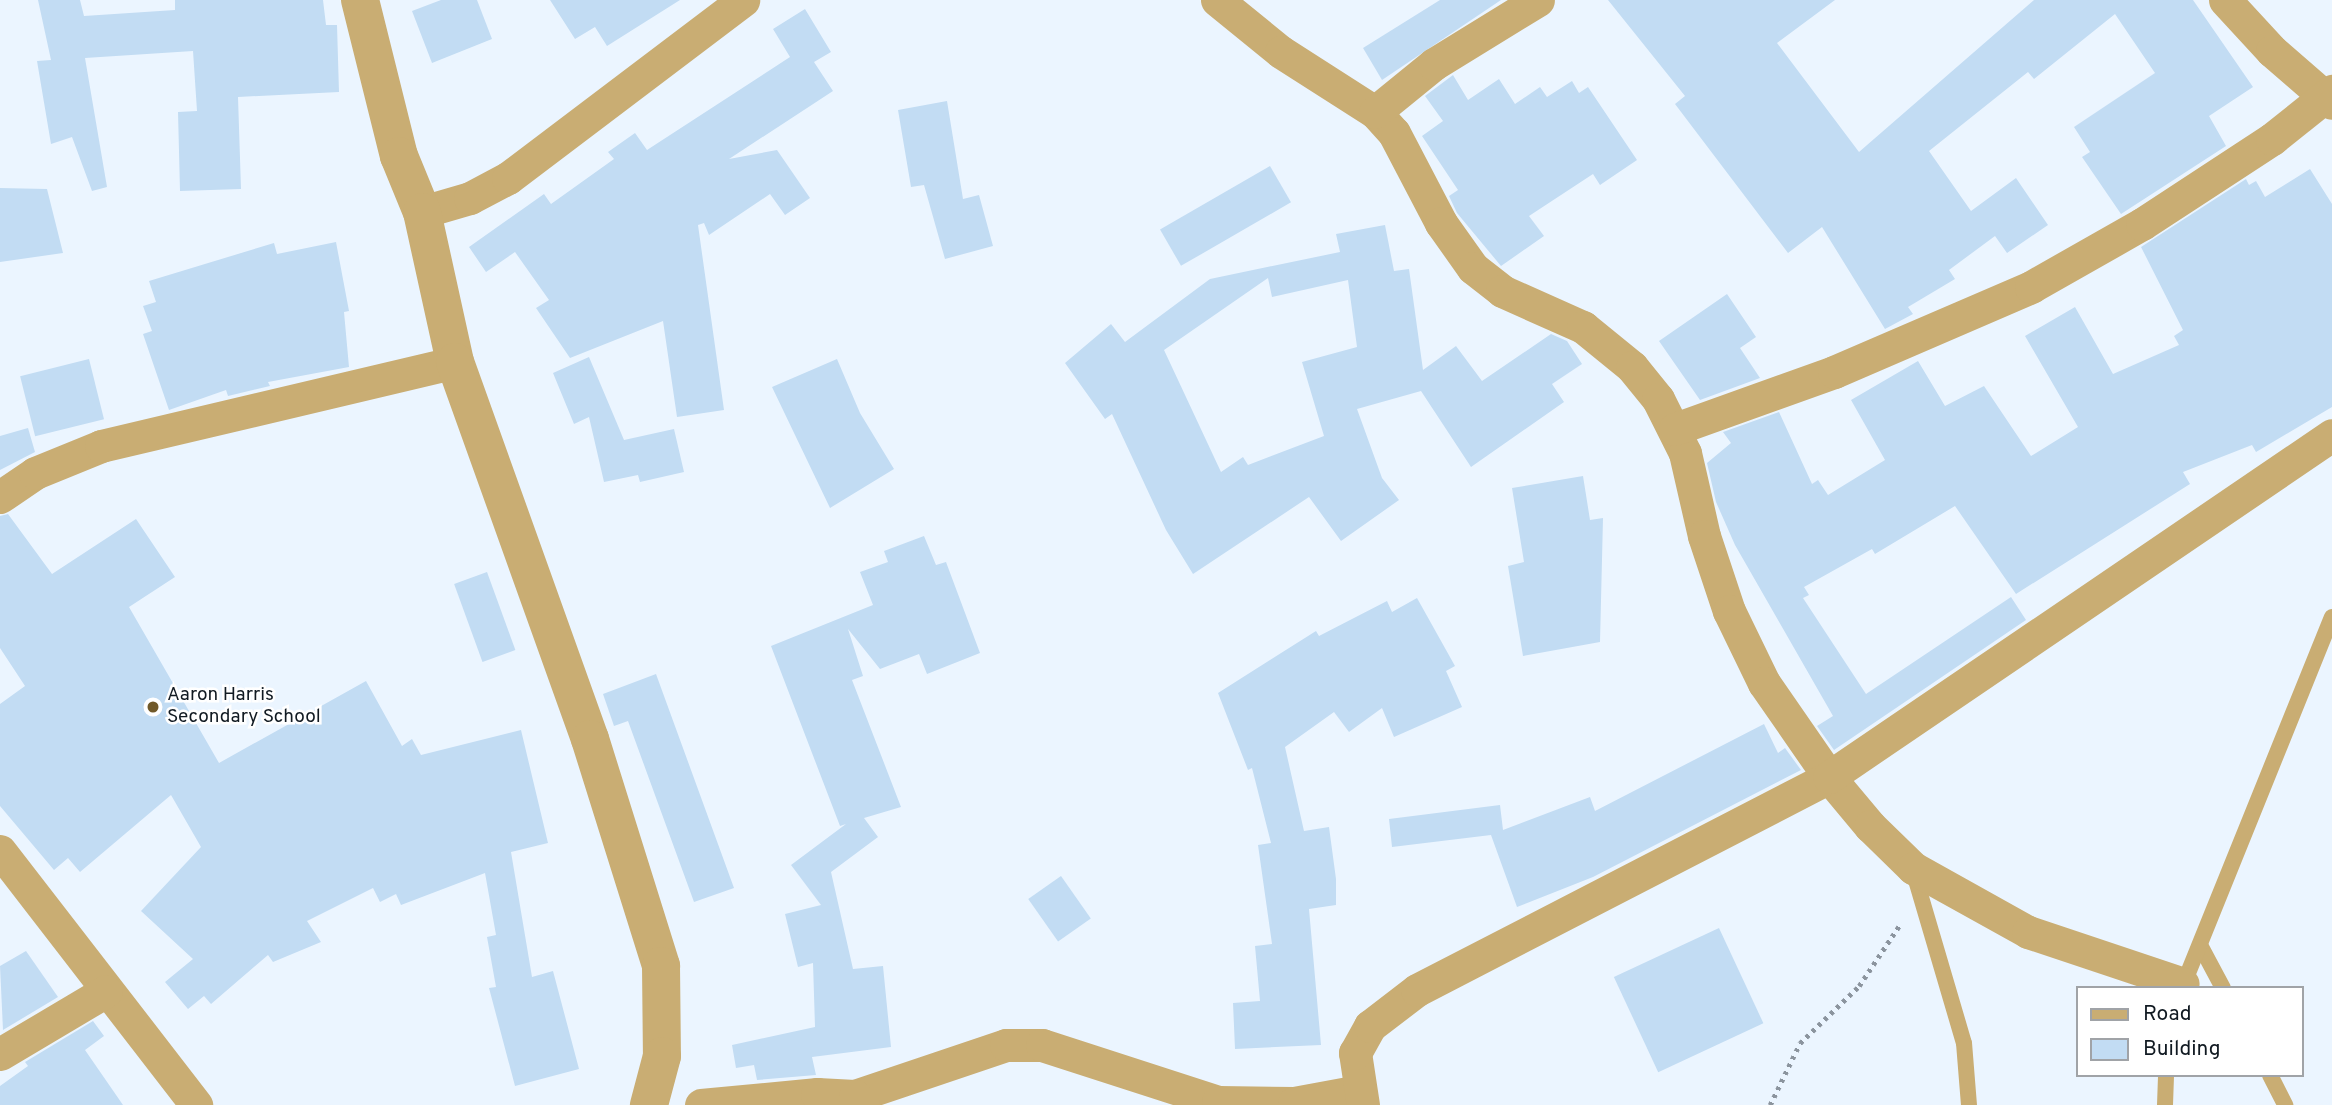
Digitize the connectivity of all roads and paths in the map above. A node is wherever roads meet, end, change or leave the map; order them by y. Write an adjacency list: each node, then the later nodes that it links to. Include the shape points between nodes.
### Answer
1 (360, 0): 8 (street, via 399,156)
2 (743, 0): 8 (street, via 508,178 470,198)
3 (1217, 0): 7 (street, via 1281,52)
4 (1538, 0): 7 (street, via 1434,64)
5 (2225, 0): 6 (street, via 2272,51)
6 (2330, 97): 10 (street, via 2141,225 2031,287 1834,372)
7 (1375, 112): 10 (street, via 1394,133 1441,223 1473,268 1503,291 1583,327 1632,367)
8 (422, 212): 9 (street)
9 (455, 362): 12 (street, via 101,446 35,473); 26 (street, via 590,740 660,966)
10 (1675, 429): 14 (street, via 1729,611 1764,683)
11 (2332, 435): 14 (street)
12 (0, 497)
13 (2332, 617): 17 (lane)
14 (1829, 777): 16 (street); 24 (street, via 1417,990 1370,1026 1355,1053)
15 (0, 851): 20 (street)
16 (1917, 880): 18 (street, via 2028,932); 29 (path, via 1859,986 1800,1043); 30 (lane, via 1964,1044)
17 (2200, 945): 18 (lane); 19 (lane)
18 (2182, 986)
19 (2222, 986)
20 (106, 991): 21 (street); 27 (street)
21 (0, 1054)
22 (2166, 1077): 31 (lane)
23 (2271, 1077): 32 (lane)
24 (1361, 1098): 25 (street, via 1218,1102 1042,1045 1006,1045)
25 (859, 1100): 28 (street, via 817,1094)
26 (660, 1104)
27 (196, 1105)
28 (701, 1105)
29 (1770, 1105)
30 (1969, 1105)
31 (2165, 1105)
32 (2285, 1105)

